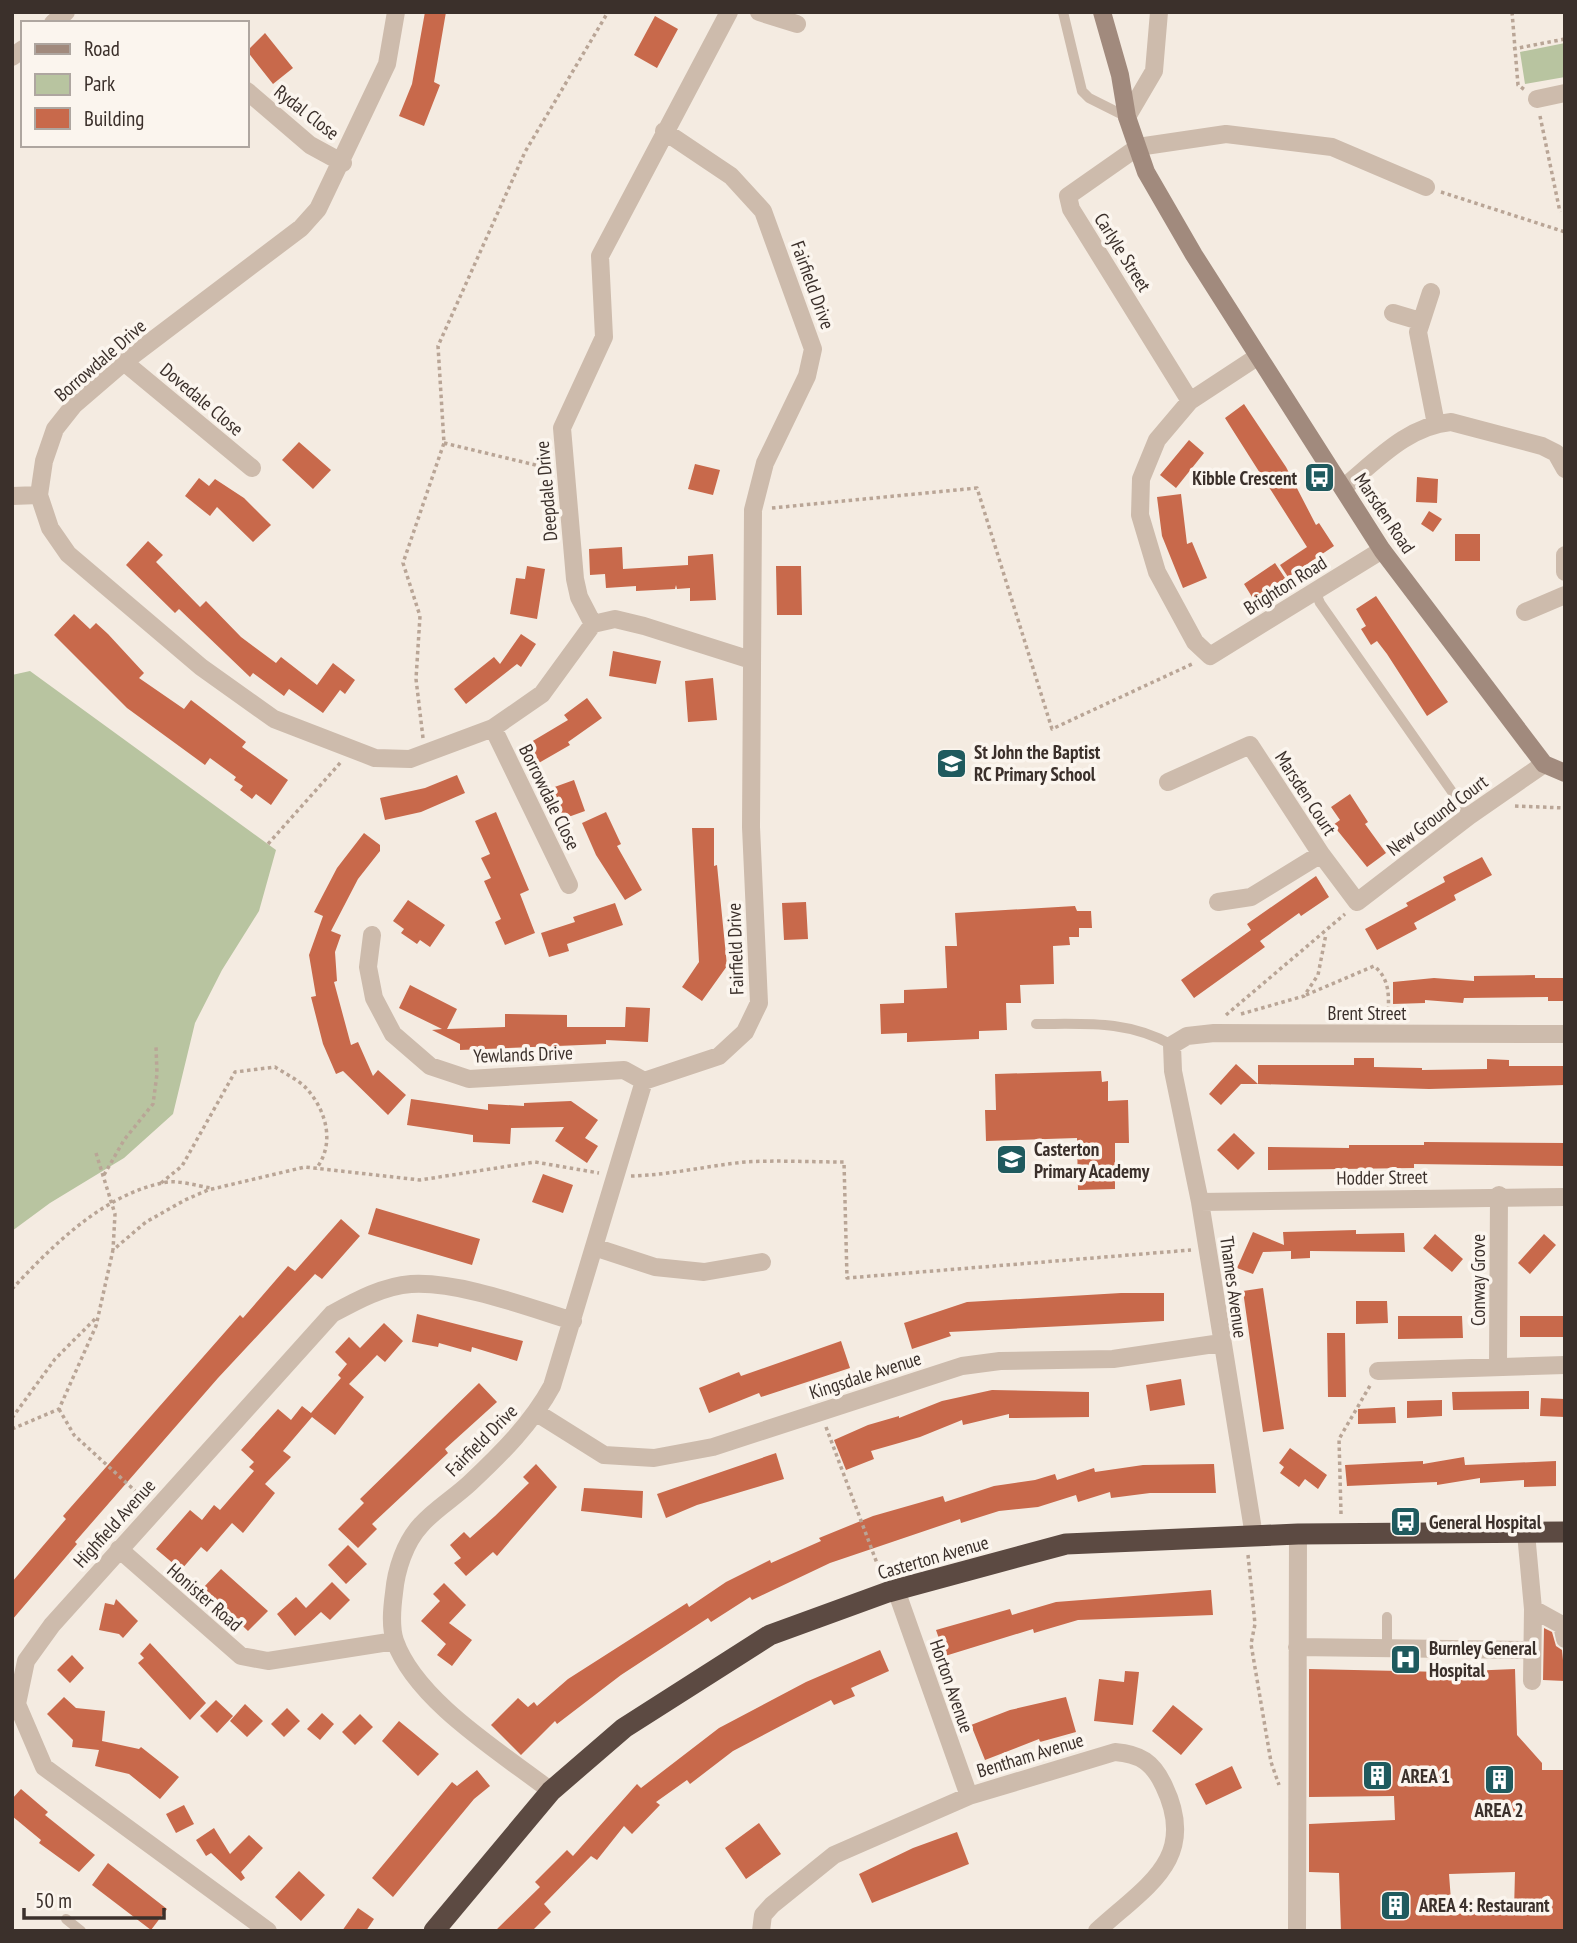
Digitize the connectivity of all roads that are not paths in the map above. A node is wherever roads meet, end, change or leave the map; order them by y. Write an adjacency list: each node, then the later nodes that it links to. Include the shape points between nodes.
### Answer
1 (396, 12): 14 (street, Borrowdale Drive, via 387,64)
2 (729, 12): 12 (street, Deepdale Drive)
3 (759, 12): 7 (street)
4 (1063, 12): 11 (lane, via 1082,91)
5 (1102, 12): 11 (street, Marsden Road)
6 (1159, 12): 11 (street, via 1154,71)
7 (797, 24)
8 (248, 92): 14 (street, Rydal Close, via 310,145)
9 (1565, 93): 10 (street)
10 (1537, 99)
11 (1127, 117): 13 (street, Marsden Road)
12 (664, 131): 34 (street, Deepdale Drive, via 600,256 604,337 562,428 575,579); 35 (street, Fairfield Drive, via 731,176 763,211 813,349 807,376 765,463 753,510)
13 (1138, 147): 15 (street, via 1226,134 1332,147); 19 (street, Marsden Road, via 1146,172); 21 (street, Carlyle Street, via 1068,196 1071,209)
14 (342, 163): 20 (street, Borrowdale Drive, via 318,209 301,228)
15 (1426, 187)
16 (1432, 292): 18 (street)
17 (1393, 313): 18 (street)
18 (1420, 321): 22 (street, via 1419,349)
19 (1257, 357): 21 (street); 25 (street, Marsden Road)
20 (124, 362): 24 (street, Dovedale Close); 26 (street, Borrowdale Drive, via 74,405 55,429)
21 (1190, 401): 31 (street, Brighton Road, via 1157,440 1141,479 1140,514 1157,572 1195,642 1210,656)
22 (1436, 424): 23 (street, via 1469,425); 25 (street, via 1403,439)
23 (1562, 455)
24 (252, 468)
25 (1343, 488): 28 (street, Marsden Road)
26 (39, 495): 27 (street); 36 (street, Borrowdale Drive, via 50,528 68,554 201,667 274,719 375,758 410,759)
27 (12, 496)
28 (1382, 550): 31 (street, Brighton Road); 37 (street, Marsden Road)
29 (1565, 555): 30 (street)
30 (1565, 572)
31 (1315, 591): 40 (lane)
32 (1565, 595): 33 (street)
33 (1525, 612)
34 (593, 624): 35 (street, via 615,619); 36 (street, via 542,694)
35 (751, 660): 49 (street, Fairfield Drive, via 751,827 759,1003 746,1032 719,1056)
36 (493, 728): 42 (street, Borrowdale Close)
37 (1544, 764): 38 (street, Marsden Road); 40 (street, New Ground Court)
38 (1565, 774)
39 (1168, 782): 41 (street, Marsden Court, via 1251,745)
40 (1469, 816): 44 (street, New Ground Court)
41 (1321, 854): 43 (street, via 1251,897); 44 (street, Marsden Court)
42 (569, 885)
43 (1218, 902)
44 (1357, 902)
45 (372, 935): 49 (street, Yewlands Drive, via 368,967 374,998 393,1034 430,1066 470,1079 624,1070)
46 (1036, 1024): 48 (lane, via 1123,1025)
47 (1565, 1034): 48 (street, Brent Street, via 1214,1033 1187,1036)
48 (1172, 1045): 52 (street, Thames Avenue)
49 (644, 1081): 53 (street, Fairfield Drive)
50 (1499, 1195): 51 (street, Hodder Street); 52 (street, Hodder Street); 57 (street, Conway Grove)
51 (1565, 1197)
52 (1200, 1202): 56 (street, Thames Avenue)
53 (594, 1247): 54 (street, via 655,1267 704,1272); 55 (street, Fairfield Drive)
54 (762, 1262)
55 (573, 1321): 60 (street, Fairfield Drive, via 552,1386); 65 (street, Highfield Avenue, via 496,1298 411,1284 365,1296 332,1314)
56 (1221, 1343): 60 (street, Kingsdale Avenue, via 1113,1359 962,1366 713,1447 654,1458 604,1455); 64 (street, Thames Avenue)
57 (1498, 1365): 58 (street); 59 (street)
58 (1565, 1365)
59 (1378, 1371)
60 (537, 1413): 70 (street, Fairfield Drive, via 410,1539 395,1580)
61 (1565, 1532): 62 (highway, Casterton Avenue)
62 (1526, 1533): 63 (highway, Casterton Avenue); 67 (street)
63 (1298, 1534): 64 (highway, Casterton Avenue); 71 (street)
64 (1250, 1536): 66 (highway, Casterton Avenue, via 1066,1544)
65 (119, 1549): 70 (street, Honister Road, via 241,1656 268,1661); 75 (street, Highfield Avenue, via 26,1661)
66 (892, 1591): 76 (highway, Casterton Avenue, via 770,1635 624,1728); 77 (street, Horton Avenue)
67 (1533, 1609): 69 (street, via 1562,1625); 73 (street)
68 (1387, 1617): 72 (lane)
69 (1565, 1639)
70 (395, 1641): 76 (street, Fairfield Drive, via 440,1706)
71 (1297, 1647): 72 (street); 84 (street)
72 (1387, 1648): 73 (street)
73 (1532, 1650): 74 (street)
74 (1532, 1681)
75 (17, 1721): 80 (street, Highfield Avenue, via 44,1767)
76 (551, 1791): 81 (highway, Casterton Avenue)
77 (969, 1796): 82 (street, Bentham Avenue, via 834,1855 772,1905 763,1915); 83 (street, Bentham Avenue, via 1115,1752 1148,1760 1175,1811 1177,1840 1162,1871)
78 (66, 1919): 79 (lane)
79 (81, 1931)
80 (268, 1931)
81 (434, 1931)
82 (761, 1931)
83 (1097, 1931)
84 (1297, 1931)

